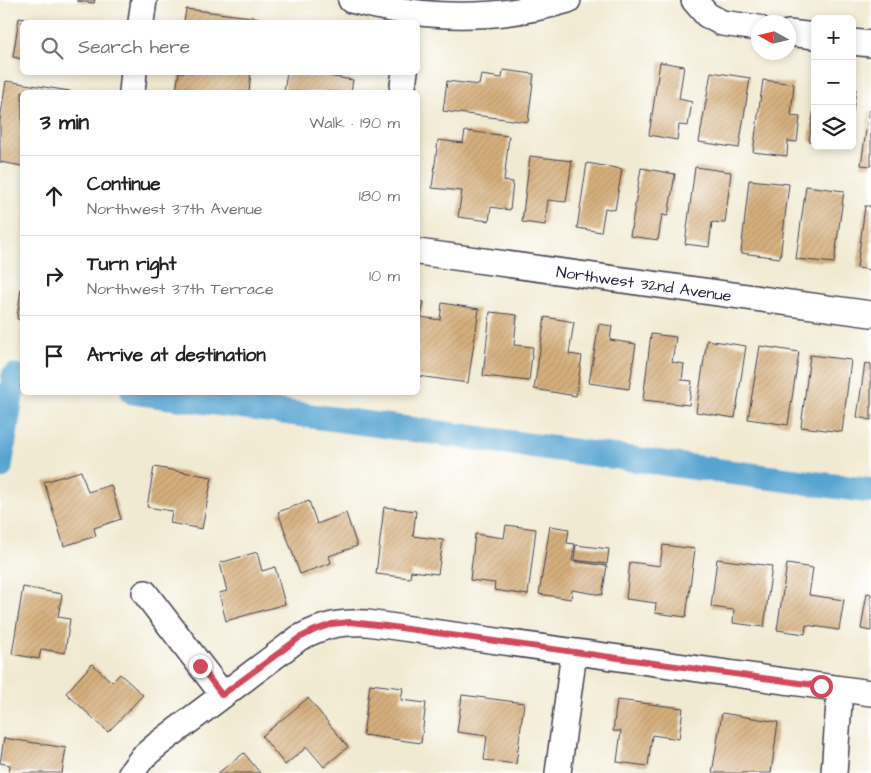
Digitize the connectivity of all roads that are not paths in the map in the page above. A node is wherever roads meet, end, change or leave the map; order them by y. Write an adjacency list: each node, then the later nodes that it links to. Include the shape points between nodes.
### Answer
1 (144, 0): 6 (street)
2 (352, 0): 5 (street)
3 (568, 0): 5 (street, via 517,12)
4 (694, 0): 7 (street, via 707,15 722,23)
5 (413, 18)
6 (141, 20)
7 (751, 27)
8 (796, 34): 9 (street)
9 (811, 36)
10 (856, 42): 11 (street)
11 (871, 44)
12 (134, 75): 14 (street)
13 (405, 75): 15 (street)
14 (132, 90)
15 (402, 90)
16 (420, 252): 17 (street, Northwest 32nd Avenue)
17 (871, 314)
18 (145, 593): 22 (street)
19 (574, 652): 20 (street); 22 (street, via 350,622 332,624 299,638); 24 (street)
20 (840, 688): 21 (street); 25 (street)
21 (871, 693)
22 (222, 695): 23 (street, via 157,745)
23 (131, 773)
24 (558, 773)
25 (834, 773)

